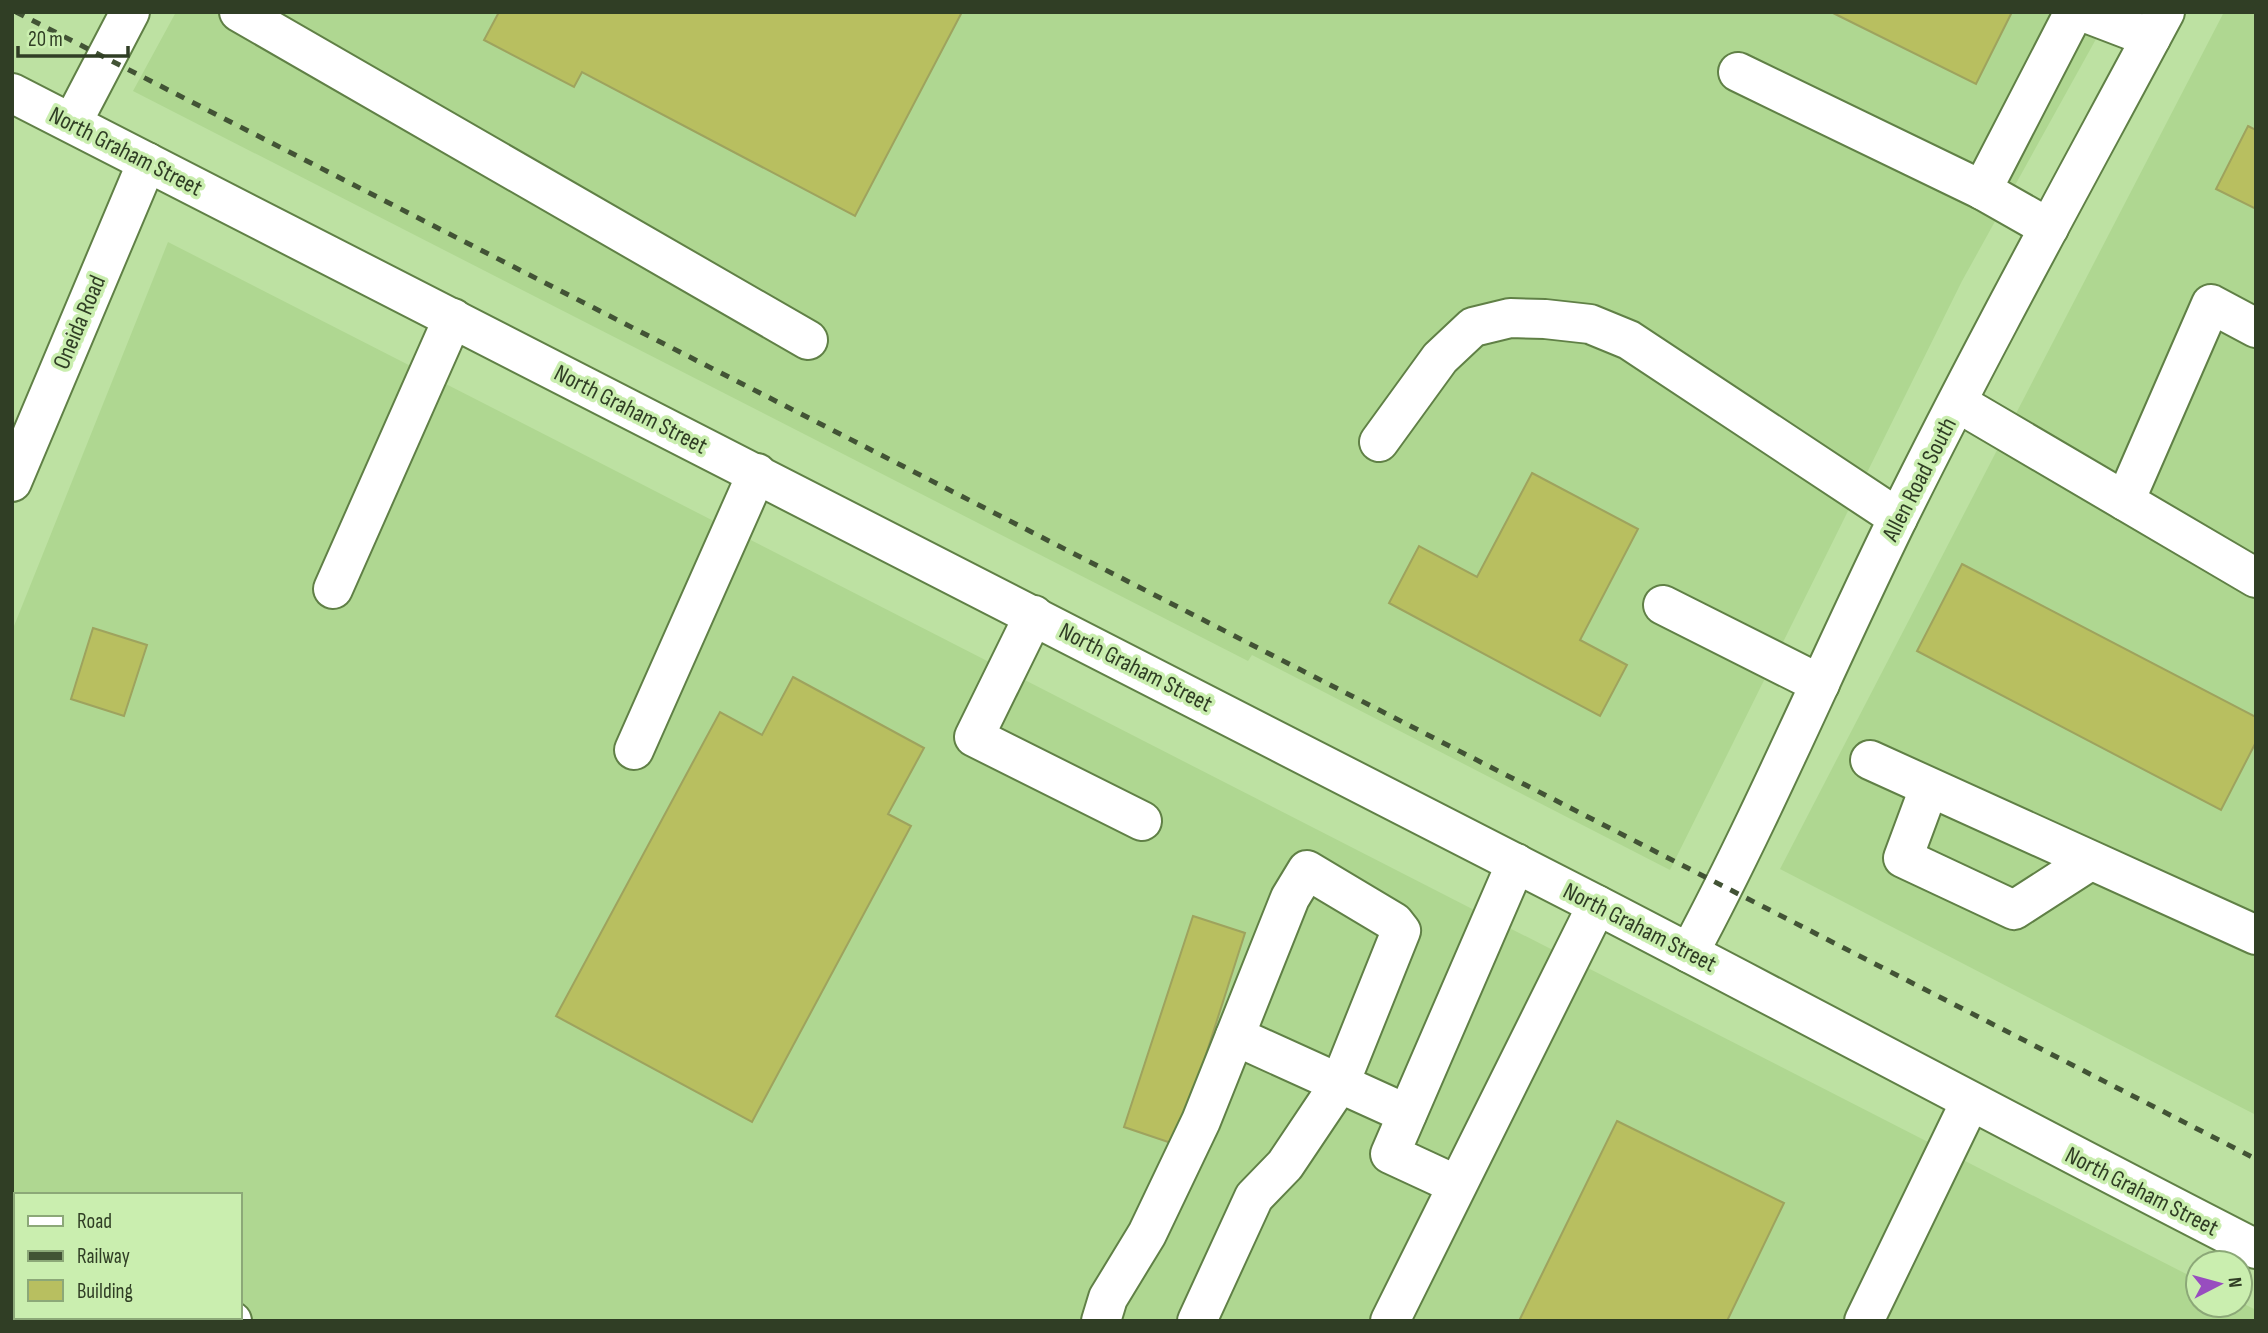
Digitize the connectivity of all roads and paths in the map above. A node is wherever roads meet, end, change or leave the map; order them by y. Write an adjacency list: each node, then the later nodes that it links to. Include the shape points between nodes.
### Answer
1 (130, 12): 8 (main road)
2 (240, 12): 14 (main road)
3 (2074, 12): 10 (main road)
4 (2083, 12): 5 (main road)
5 (2158, 25): 11 (main road, Allen Road South)
6 (1738, 72): 10 (main road)
7 (12, 93): 8 (main road, North Graham Street)
8 (72, 123): 9 (main road, North Graham Street)
9 (147, 162): 12 (main road, North Graham Street); 18 (main road, Oneida Road)
10 (1982, 190): 11 (main road)
11 (2049, 228): 15 (main road, Allen Road South)
12 (453, 318): 17 (main road, North Graham Street); 22 (main road)
13 (2256, 328): 19 (main road, via 2211,304)
14 (808, 340)
15 (1958, 403): 19 (main road); 20 (main road, Allen Road South)
16 (1379, 442): 20 (main road, via 1440,358 1473,327 1510,318 1590,324 1629,340)
17 (757, 473): 24 (main road, North Graham Street); 26 (main road)
18 (12, 482)
19 (2125, 501): 21 (main road)
20 (1898, 518): 25 (main road, Allen Road South)
21 (2256, 578)
22 (333, 589)
23 (1663, 605): 25 (main road)
24 (1034, 615): 29 (main road, via 974,737); 31 (main road, North Graham Street)
25 (1820, 684): 34 (main road, Allen Road South)
26 (634, 750)
27 (1870, 760): 28 (main road)
28 (1929, 788): 30 (main road); 30 (main road, via 1903,858 2014,910)
29 (1142, 821)
30 (2090, 861): 33 (main road)
31 (1516, 863): 32 (main road, North Graham Street); 38 (main road)
32 (1597, 905): 34 (main road, North Graham Street); 39 (main road)
33 (2256, 935)
34 (1689, 953): 37 (main road, North Graham Street)
35 (1235, 1036): 36 (main road); 36 (main road, via 1290,898 1307,870 1394,922 1401,931); 41 (main road, via 1201,1121 1147,1234 1108,1298)
36 (1340, 1083): 38 (main road); 42 (main road, via 1285,1165 1254,1197)
37 (1970, 1102): 40 (main road, North Graham Street); 44 (main road)
38 (1407, 1114): 39 (main road, via 1390,1153)
39 (1457, 1185): 43 (main road)
40 (2256, 1249)
41 (1101, 1321)
42 (1198, 1321)
43 (1390, 1321)
44 (1864, 1321)

